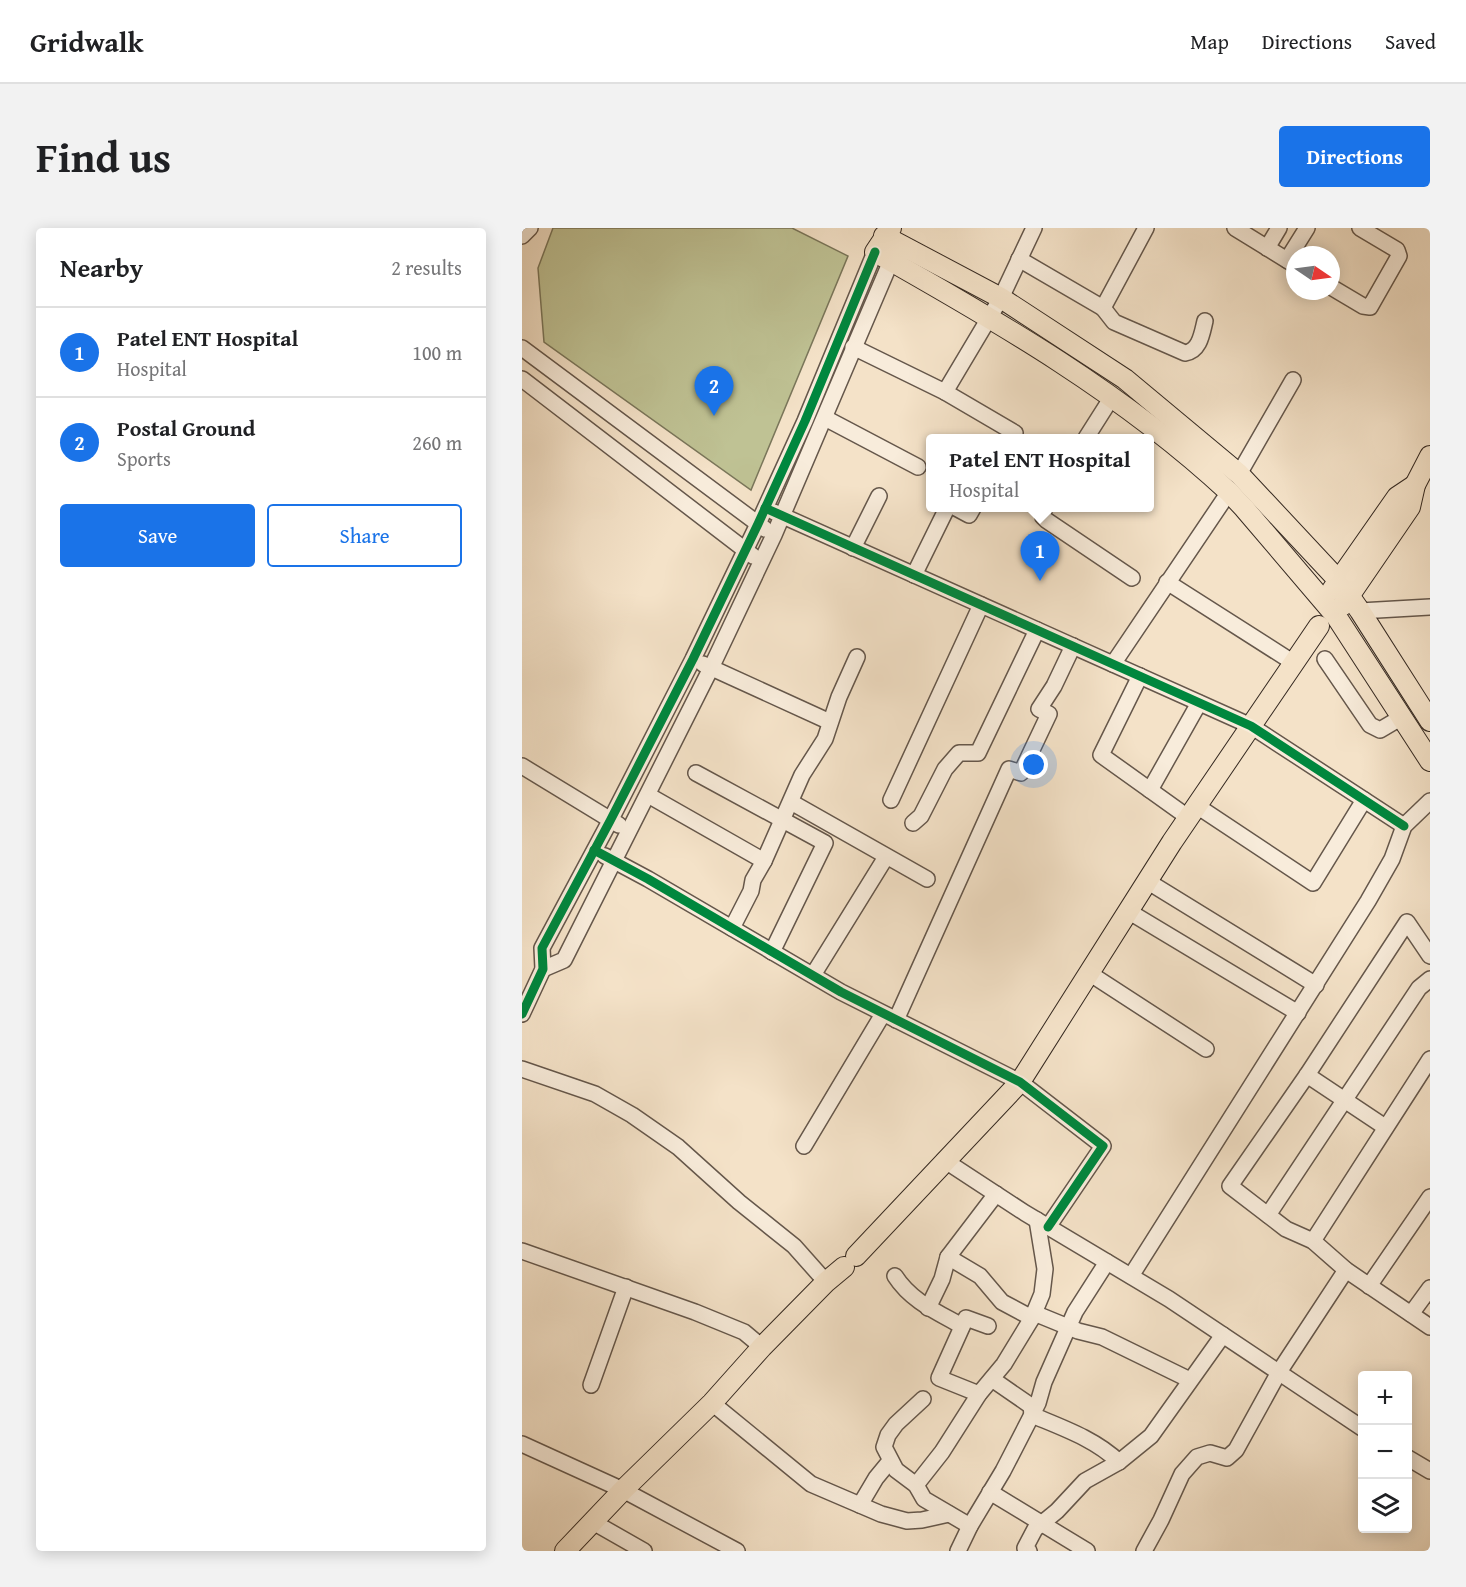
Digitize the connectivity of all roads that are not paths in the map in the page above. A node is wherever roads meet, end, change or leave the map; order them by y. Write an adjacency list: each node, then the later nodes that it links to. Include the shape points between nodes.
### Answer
1 (530, 228): 8 (street)
2 (1034, 228): 12 (street)
3 (1146, 228): 16 (street)
4 (1235, 228): 11 (street)
5 (1279, 228): 11 (street)
6 (1307, 228): 10 (street)
7 (1360, 228): 14 (street, via 1397,250 1399,256 1370,308)
8 (522, 236)
9 (890, 242): 15 (main road); 17 (main road); 19 (street); 33 (street)
10 (1299, 246)
11 (1267, 248): 13 (street)
12 (1019, 259): 15 (street); 16 (street)
13 (1286, 259)
14 (1340, 292)
15 (1001, 298): 17 (street); 30 (main road, via 1125,379)
16 (1103, 308): 18 (street, via 1114,322 1185,353 1199,344)
17 (990, 317): 23 (street); 24 (main road)
18 (1205, 321)
19 (853, 347): 23 (street); 25 (street)
20 (522, 348): 37 (street)
21 (522, 379): 40 (street)
22 (1293, 380): 30 (street)
23 (945, 392): 26 (street)
24 (1112, 397): 27 (street); 31 (main road)
25 (825, 418): 29 (street); 36 (street)
26 (1014, 434)
27 (1089, 434)
28 (1429, 459): 45 (main road, via 1414,484 1397,497)
29 (918, 467)
30 (1239, 474): 45 (main road)
31 (1229, 492): 44 (street); 48 (main road)
32 (879, 496): 39 (street)
33 (765, 508): 36 (street); 37 (street)
34 (945, 512): 42 (street)
35 (1043, 512): 43 (street, via 1046,520)
36 (782, 515): 38 (street); 39 (street)
37 (758, 524): 38 (street); 40 (street)
38 (774, 535): 41 (street)
39 (853, 548): 42 (street)
40 (745, 550): 41 (street); 52 (street)
41 (760, 561): 56 (street)
42 (914, 574): 46 (street)
43 (1132, 578)
44 (1167, 582): 54 (street); 55 (street)
45 (1350, 596): 47 (street); 48 (main road); 60 (main road)
46 (981, 605): 49 (street); 68 (street)
47 (1430, 607)
48 (1326, 614): 54 (main road); 59 (main road)
49 (1037, 630): 50 (street); 75 (street, via 978,753 959,753)
50 (1073, 646): 55 (street); 95 (street, via 1039,710 1048,714 1021,773 1009,769)
51 (857, 657): 61 (street)
52 (693, 659): 56 (street); 74 (street)
53 (1325, 659): 59 (street, via 1370,725 1380,730)
54 (1294, 663): 62 (main road)
55 (1113, 664): 57 (street)
56 (711, 668): 61 (street); 67 (street)
57 (1140, 676): 58 (street); 66 (street, via 1101,755)
58 (1199, 703): 62 (street); 66 (street)
59 (1402, 717): 63 (main road)
60 (1430, 721)
61 (830, 722): 71 (street, via 825,739)
62 (1251, 726): 69 (street); 72 (main road)
63 (1430, 761)
64 (522, 766): 74 (street)
65 (696, 773): 73 (street)
66 (1150, 790): 72 (street)
67 (648, 795): 77 (street); 81 (street)
68 (891, 800)
69 (1364, 800): 72 (street, via 1313,883); 76 (street)
70 (1430, 801): 76 (street)
71 (790, 802): 73 (street); 79 (street)
72 (1193, 812): 83 (main road)
73 (782, 820): 81 (street); 86 (street, via 825,843)
74 (610, 821): 77 (street); 78 (street)
75 (913, 823)
76 (1404, 826): 92 (street, via 1392,859)
77 (629, 831): 80 (street)
78 (594, 850): 80 (street); 88 (street, via 542,948)
79 (886, 857): 82 (street); 90 (street)
80 (614, 861): 85 (street); 88 (street, via 564,960)
81 (764, 861): 85 (street)
82 (927, 879)
83 (1148, 881): 84 (main road); 92 (street)
84 (1128, 911): 89 (main road); 94 (street)
85 (732, 928): 86 (street)
86 (772, 952): 90 (street)
87 (1430, 956): 99 (street, via 1407,922)
88 (542, 972): 93 (street)
89 (1089, 973): 96 (street); 100 (main road)
90 (813, 975): 95 (street)
91 (1430, 979): 101 (street, via 1419,988)
92 (1316, 985): 94 (street)
93 (524, 1009)
94 (1298, 1012): 115 (street)
95 (890, 1017): 100 (street); 103 (street)
96 (1206, 1049)
97 (1430, 1059): 102 (street)
98 (522, 1069): 116 (street, via 595,1094 632,1115 678,1148 794,1246)
99 (1307, 1075): 101 (street); 107 (street, via 1230,1186)
100 (1020, 1082): 104 (main road); 108 (street, via 1103,1146)
101 (1346, 1101): 102 (street); 107 (street)
102 (1385, 1127): 109 (street)
103 (804, 1146)
104 (944, 1160): 105 (street); 116 (main road)
105 (996, 1194): 108 (street); 111 (street)
106 (1430, 1197): 117 (street)
107 (1268, 1215): 109 (street, via 1286,1229)
108 (1043, 1223): 112 (street); 122 (street, via 1045,1269 1042,1294)
109 (1313, 1241): 113 (street)
110 (522, 1251): 118 (street)
111 (948, 1257): 120 (street); 122 (street, via 980,1276 1002,1302)
112 (1107, 1262): 115 (street); 125 (street, via 1080,1302)
113 (1346, 1270): 117 (street); 129 (street)
114 (895, 1276): 120 (street)
115 (1131, 1276): 127 (street)
116 (826, 1282): 128 (main road)
117 (1369, 1286): 121 (street)
118 (626, 1287): 128 (street, via 744,1332); 132 (street)
119 (1430, 1288): 121 (street)
120 (928, 1308): 123 (street)
121 (1411, 1314): 126 (street)
122 (1033, 1315): 125 (street); 130 (street)
123 (962, 1326): 124 (street, via 966,1318); 133 (street, via 939,1378)
124 (988, 1326)
125 (1069, 1327): 131 (street, via 1102,1337); 136 (street)
126 (1430, 1327)
127 (1223, 1335): 129 (street); 131 (street)
128 (762, 1347): 135 (main road)
129 (1279, 1372): 137 (street); 157 (street, via 1236,1450 1227,1458 1210,1453 1197,1457 1182,1474)
130 (992, 1379): 133 (street); 136 (street, via 1031,1406)
131 (1190, 1380): 141 (street, via 1151,1436)
132 (591, 1386)
133 (979, 1394): 143 (street)
134 (923, 1399): 139 (street, via 888,1435 884,1447)
135 (712, 1403): 144 (main road); 146 (street, via 811,1484)
136 (1032, 1415): 141 (street, via 1088,1439); 145 (street)
137 (1358, 1425)
138 (522, 1444): 144 (street)
139 (890, 1461): 143 (street); 146 (street)
140 (1412, 1461): 142 (street)
141 (1119, 1462): 149 (street, via 1085,1481)
142 (1430, 1471)
143 (916, 1485): 147 (street, via 924,1499)
144 (623, 1490): 148 (main road); 153 (street)
145 (990, 1492): 149 (street); 150 (street)
146 (860, 1504): 147 (street, via 907,1521)
147 (949, 1514): 150 (street)
148 (593, 1522): 151 (main road); 152 (street)
149 (1042, 1523): 155 (street, via 1024,1548); 156 (street)
150 (970, 1526): 154 (street)
151 (565, 1551)
152 (644, 1551)
153 (737, 1551)
154 (958, 1551)
155 (1029, 1551)
156 (1087, 1551)
157 (1143, 1551)

